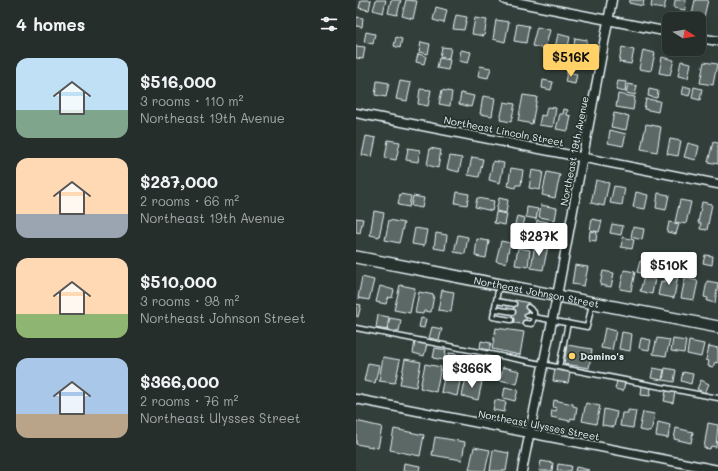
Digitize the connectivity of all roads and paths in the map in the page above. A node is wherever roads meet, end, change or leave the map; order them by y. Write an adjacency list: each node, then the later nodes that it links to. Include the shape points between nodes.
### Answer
1 (505, 0): 3 (street)
2 (612, 0): 3 (street, Northeast 19th Avenue)
3 (608, 20): 4 (street); 8 (street, Northeast 19th Avenue)
4 (662, 31)
5 (706, 39): 6 (street)
6 (718, 42)
7 (356, 113): 8 (street, Northeast Lincoln Street)
8 (583, 157): 9 (street, Northeast Lincoln Street); 12 (street, Northeast 19th Avenue)
9 (718, 184)
10 (356, 257): 11 (main road, Northeast Johnson Street)
11 (499, 285): 12 (main road, Northeast Johnson Street); 13 (lane)
12 (557, 296): 14 (main road, Northeast Johnson Street); 22 (street, Northeast 19th Avenue)
13 (496, 301): 15 (lane); 17 (lane)
14 (592, 302): 24 (lane, via 587,327); 25 (main road, Northeast Johnson Street)
15 (514, 304)
16 (528, 307): 20 (lane, via 534,312)
17 (494, 309): 18 (lane); 21 (lane, via 493,317)
18 (513, 312)
19 (527, 315): 20 (lane)
20 (534, 317): 22 (lane); 23 (lane, via 532,324)
21 (511, 320)
22 (552, 320): 24 (lane); 27 (street, Northeast 19th Avenue)
23 (525, 323)
24 (568, 323): 28 (lane)
25 (718, 327)
26 (356, 328): 27 (lane)
27 (544, 364): 28 (lane); 31 (street, Northeast 19th Avenue)
28 (559, 367): 29 (lane)
29 (718, 398)
30 (356, 399): 31 (street, Northeast Ulysses Street)
31 (530, 434): 32 (street, Northeast Ulysses Street); 33 (street, Northeast 19th Avenue)
32 (718, 470)
33 (522, 471)

